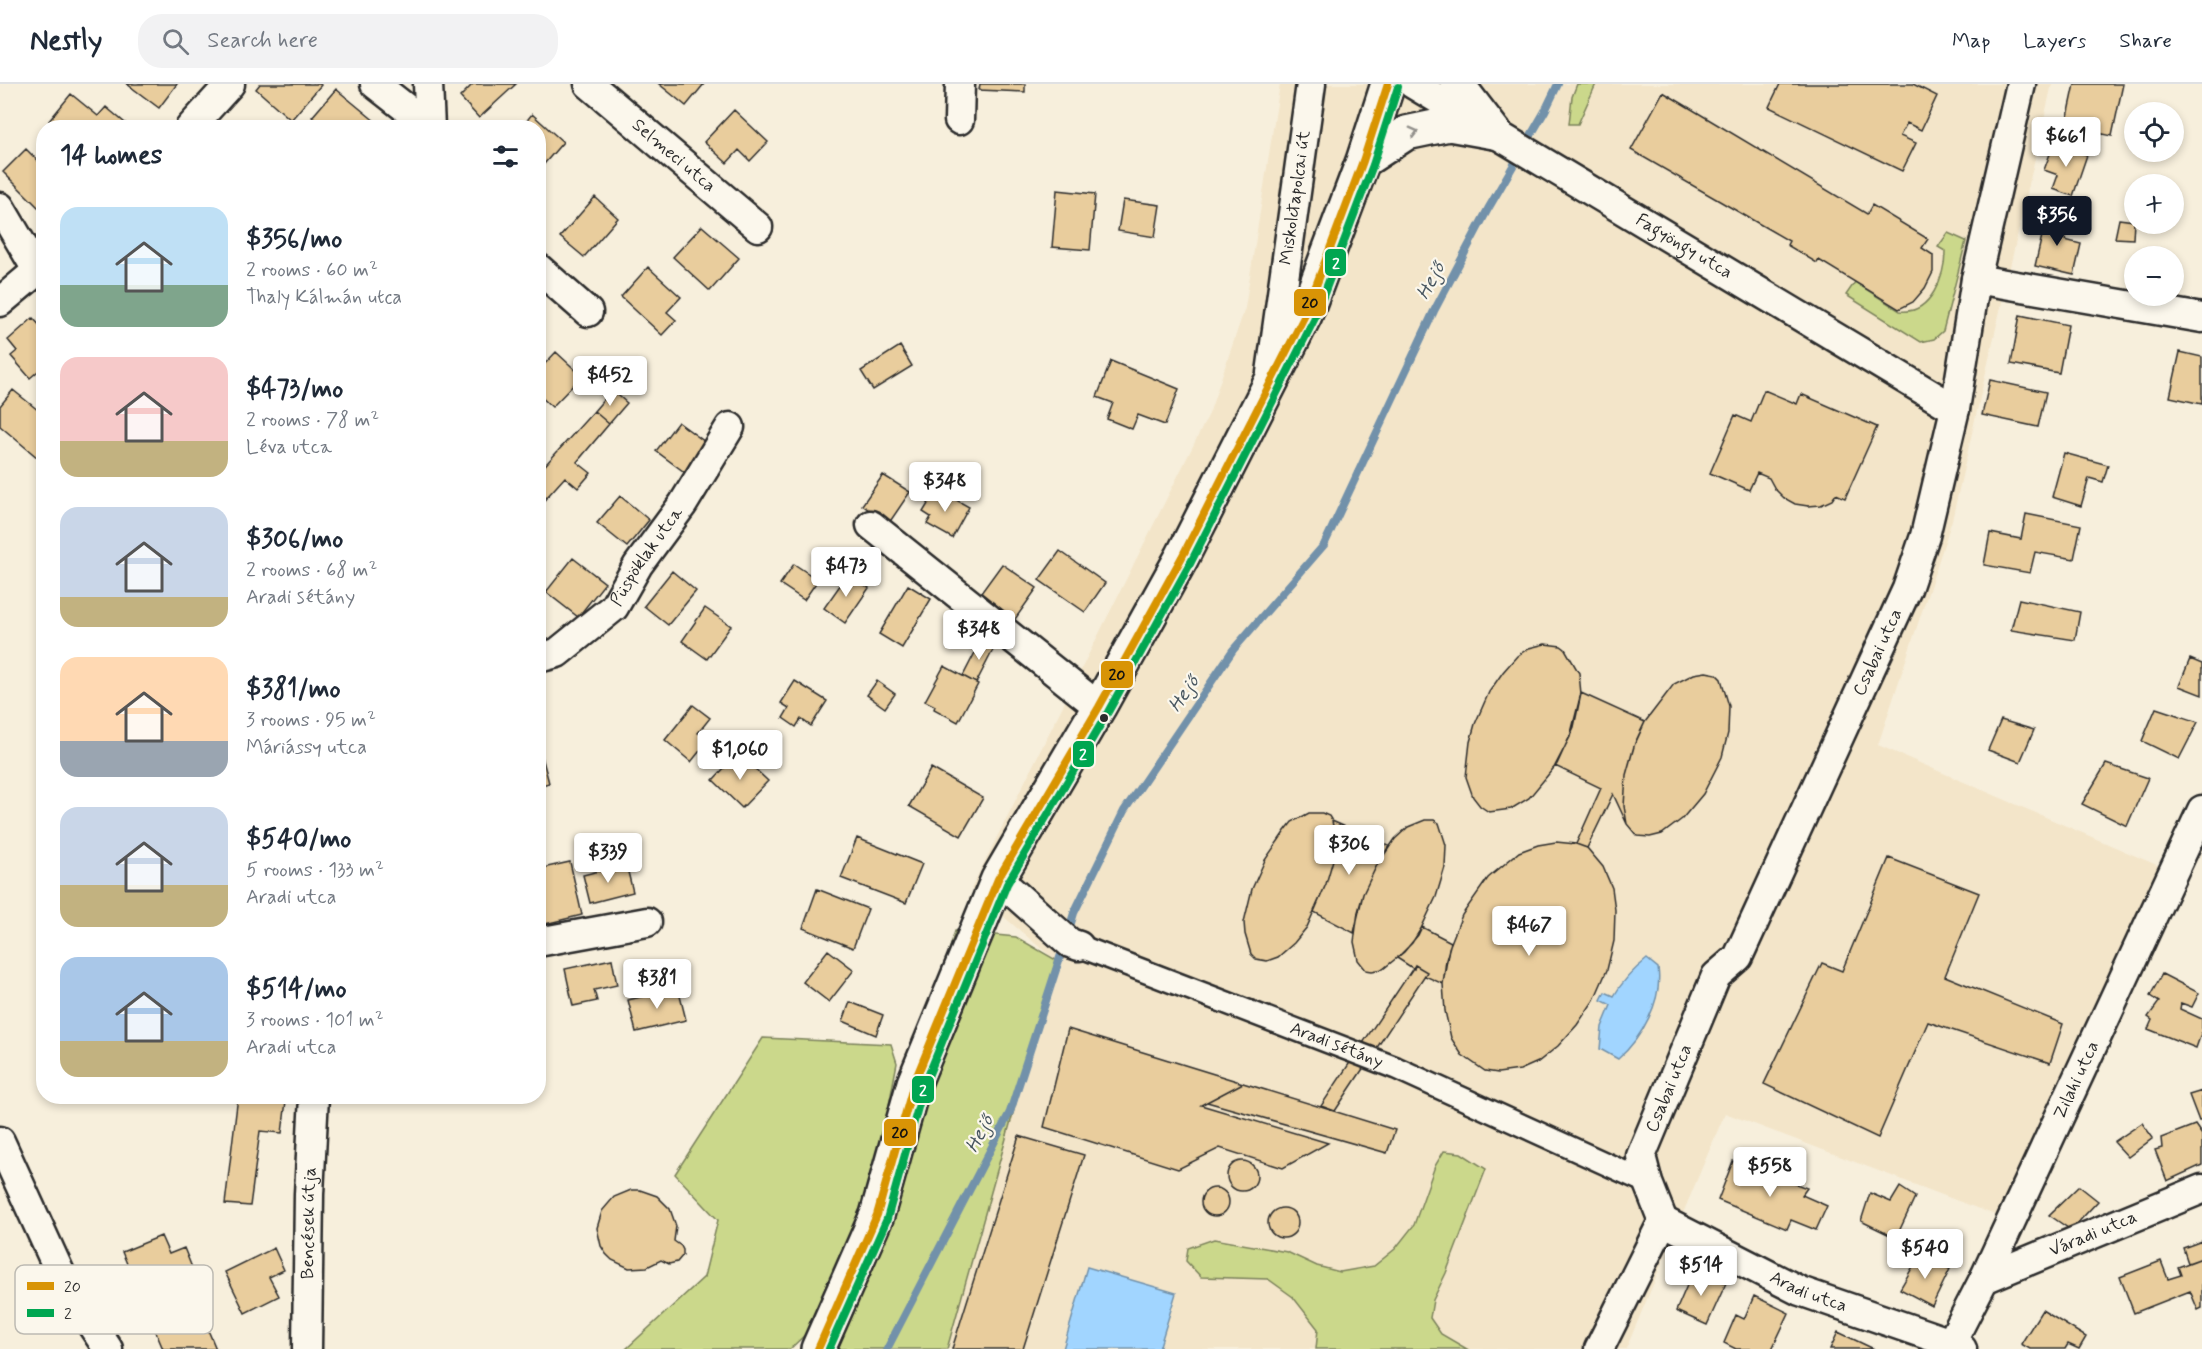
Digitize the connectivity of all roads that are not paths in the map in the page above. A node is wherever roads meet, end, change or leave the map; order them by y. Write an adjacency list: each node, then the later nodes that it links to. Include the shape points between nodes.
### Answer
1 (230, 84): 11 (street)
2 (375, 84): 12 (street)
3 (428, 84): 13 (street)
4 (589, 84): 18 (street, Selmeci utca)
5 (960, 84): 14 (street)
6 (1311, 84): 26 (street, Miskolctapolcai út)
7 (1388, 84): 16 (street, Miskolctapolcai út)
8 (1413, 84): 15 (street, Fagyöngy utca)
9 (1457, 84): 15 (street)
10 (2021, 84): 22 (street, Csabai utca)
11 (197, 120)
12 (421, 120)
13 (430, 120)
14 (959, 120)
15 (1494, 132): 16 (street, one-way to 15, via 1406,133 1449,124); 27 (street, Fagyöngy utca)
16 (1363, 161): 26 (street, Miskolctapolcai út, via 1305,315)
17 (0, 207): 19 (street)
18 (758, 227)
19 (36, 261)
20 (36, 270): 23 (street)
21 (546, 275): 24 (street)
22 (1976, 279): 25 (street); 27 (street, Csabai utca)
23 (0, 302)
24 (588, 312)
25 (2202, 318)
26 (1269, 383): 31 (street, Miskolctapolcai út, via 1182,557)
27 (1955, 409): 39 (street, Csabai utca, via 1925,536 1907,589 1738,957 1716,976 1641,1156)
28 (730, 428): 30 (street, Püspöklak utca, via 614,607 557,653)
29 (871, 525): 31 (street)
30 (546, 656)
31 (1099, 707): 33 (street, Miskolctapolcai út)
32 (2202, 810): 43 (street, Zilahi utca)
33 (998, 879): 36 (street, Aradi sétány, via 1070,943); 48 (street, Miskolctapolcai út, via 914,1083 878,1215)
34 (647, 922): 35 (street)
35 (546, 941)
36 (1079, 946): 39 (street, Aradi sétány, via 1396,1068)
37 (314, 1104): 47 (street, Bencések útja)
38 (0, 1141): 42 (street)
39 (1648, 1184): 41 (street)
40 (2202, 1189): 43 (street, Váradi utca)
41 (1663, 1221): 45 (street, Aradi utca, via 1800,1291); 49 (street)
42 (56, 1265)
43 (1984, 1279): 45 (street, Zilahi utca)
44 (98, 1334): 46 (street)
45 (1954, 1347)
46 (108, 1349)
47 (307, 1349)
48 (818, 1349)
49 (1599, 1349)

